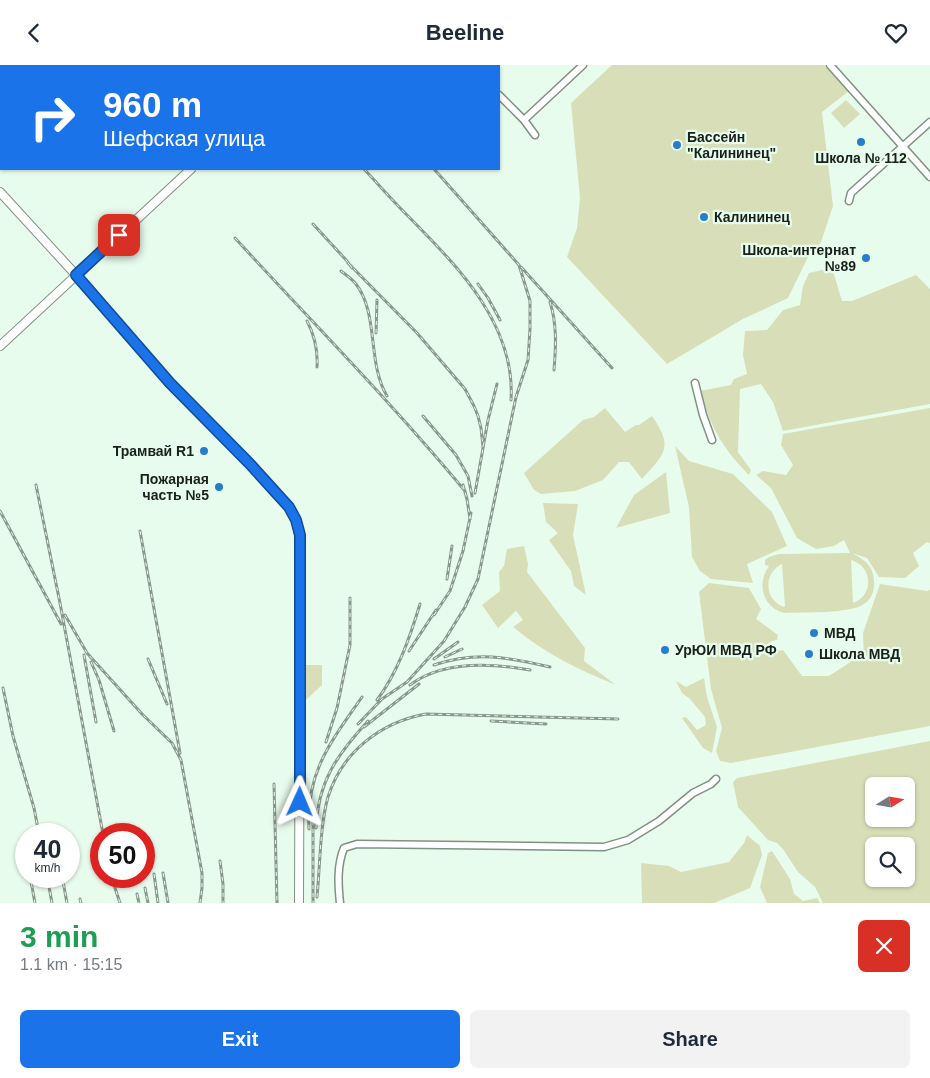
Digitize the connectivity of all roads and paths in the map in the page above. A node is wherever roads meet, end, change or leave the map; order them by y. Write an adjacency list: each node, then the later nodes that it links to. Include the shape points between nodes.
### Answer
1 (583, 65): 4 (street)
2 (830, 65): 7 (street)
3 (500, 96): 4 (street)
4 (524, 121): 6 (street)
5 (930, 122): 7 (street)
6 (535, 135)
7 (903, 147): 9 (street); 11 (street, via 851,193)
8 (190, 170): 12 (main road)
9 (930, 177)
10 (0, 192): 12 (main road)
11 (849, 201)
12 (76, 275): 13 (main road); 17 (main road, via 170,383 289,507 296,520 300,535)
13 (0, 346)
14 (695, 383): 15 (street)
15 (712, 441)
16 (716, 779): 18 (street, via 628,840 604,847 348,846 344,848 340,861)
17 (299, 903)
18 (340, 903)

